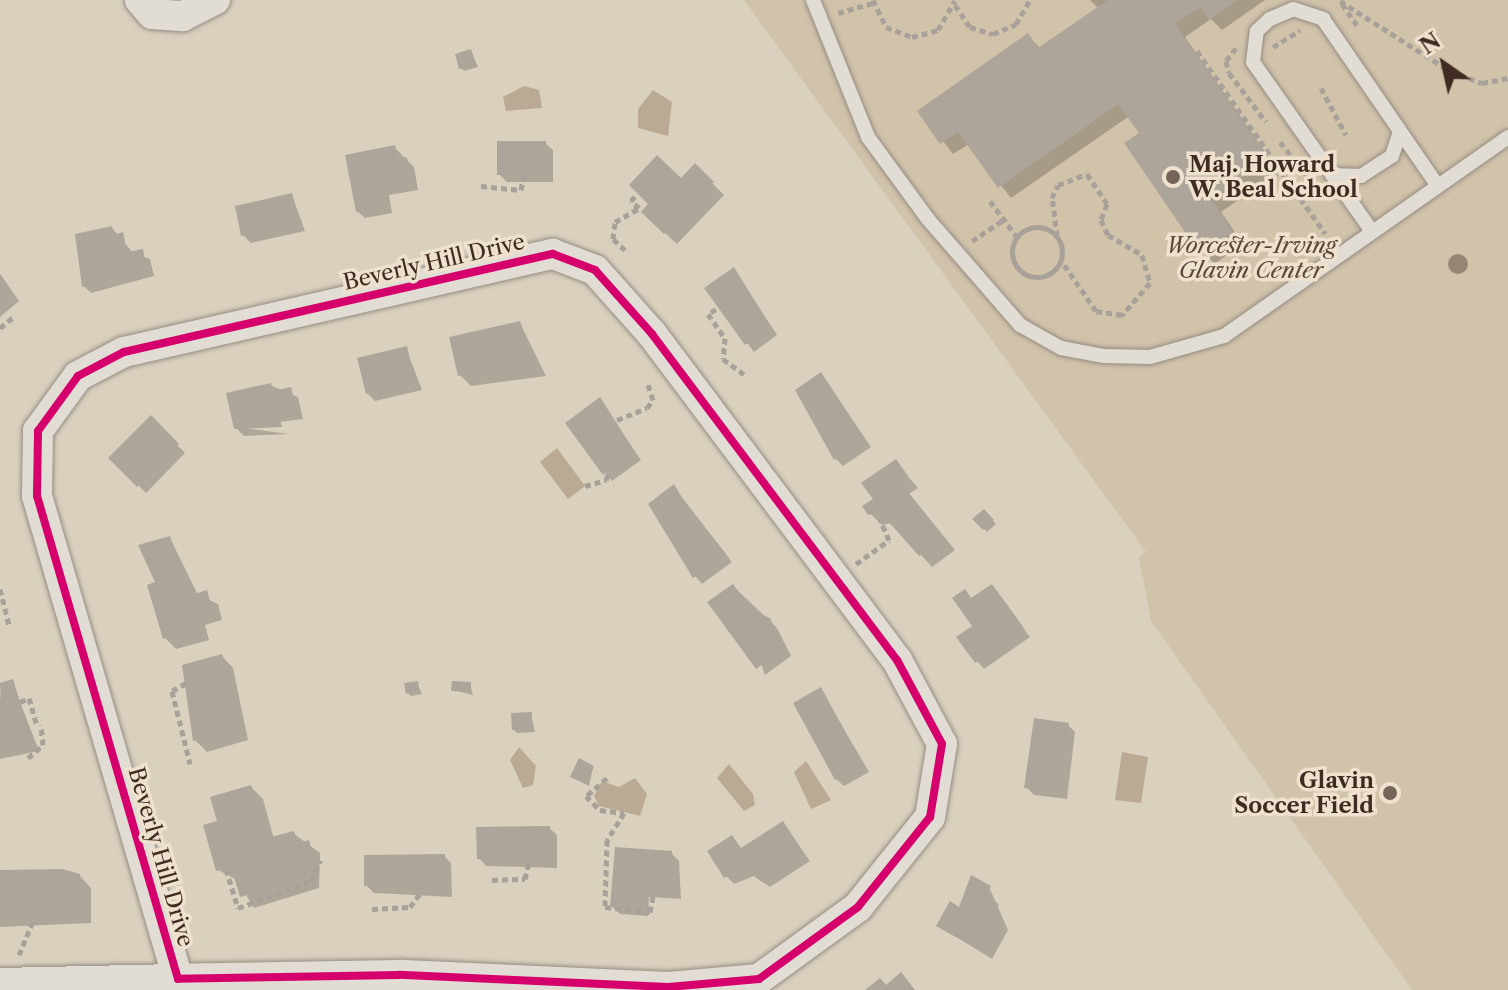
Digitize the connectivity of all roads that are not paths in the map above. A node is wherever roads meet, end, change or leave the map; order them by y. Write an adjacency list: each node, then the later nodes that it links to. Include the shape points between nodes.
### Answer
1 (140, 0): 2 (street, via 152,14 183,16)
2 (215, 0)
3 (813, 0): 8 (lane, via 868,137 1020,325 1061,348 1150,357 1224,336)
4 (1400, 132): 6 (lane, via 1392,156 1361,176); 6 (lane, via 1323,19 1293,9 1270,19 1257,31 1253,62); 7 (lane)
5 (1508, 137): 7 (lane)
6 (1332, 175): 8 (lane)
7 (1437, 185): 8 (lane)
8 (1371, 230)
9 (178, 979): 10 (street, Beverly Hill Drive); 11 (street, Beverly Hill Drive); 11 (street, Beverly Hill Drive, via 37,496 38,431 78,376 124,352 553,254 595,270 652,334 897,660 942,744 930,817 858,907 759,979 668,987)
10 (1, 983)
11 (398, 983)

